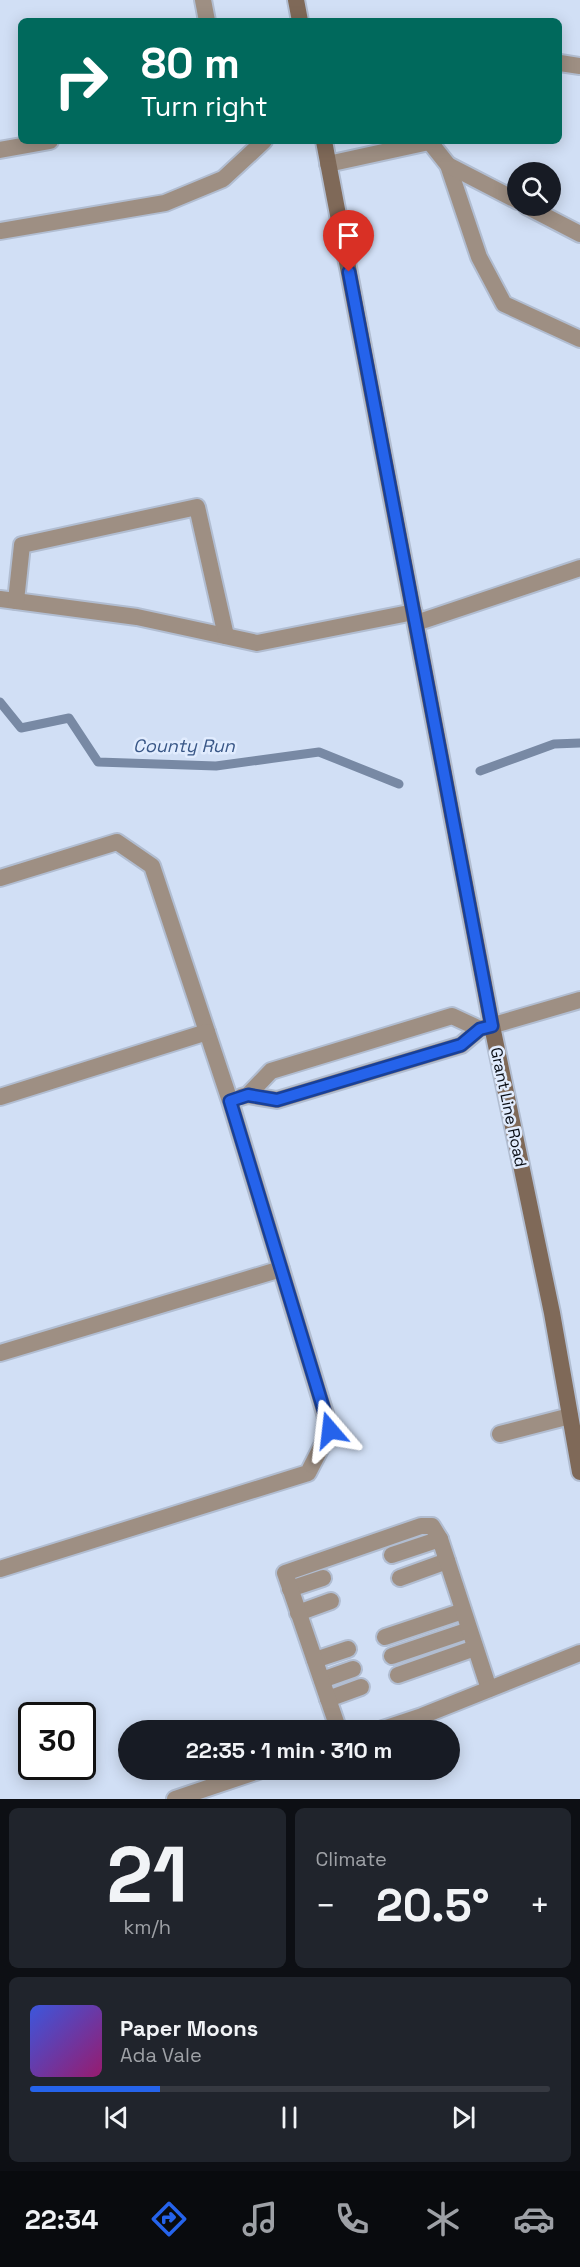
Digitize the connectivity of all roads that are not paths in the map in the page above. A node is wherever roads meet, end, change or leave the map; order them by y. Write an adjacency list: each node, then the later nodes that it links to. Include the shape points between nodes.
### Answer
1 (202, 0): 3 (street)
2 (296, 0): 4 (main road)
3 (206, 18)
4 (299, 18)
5 (562, 63): 6 (street)
6 (580, 66)
7 (33, 144): 12 (street)
8 (261, 144): 17 (street, via 223,179 165,202)
9 (324, 144): 13 (main road, Grant Line Road)
10 (416, 144): 13 (street)
11 (431, 144): 14 (street)
12 (0, 150)
13 (328, 165): 22 (main road, Grant Line Road)
14 (448, 165): 15 (street); 19 (street, via 479,256 504,304)
15 (507, 195)
16 (545, 216): 18 (street)
17 (0, 231)
18 (580, 234)
19 (580, 339)
20 (580, 568): 22 (street)
21 (8, 600): 23 (street, via 137,617); 23 (street, via 22,545 197,507)
22 (415, 618): 23 (street, via 257,643); 26 (main road, Grant Line Road)
23 (226, 636)
24 (0, 878): 27 (street, via 117,842 152,866)
25 (580, 1000): 26 (street)
26 (486, 1027): 28 (street, via 461,1045 277,1100); 28 (street, via 452,1016 271,1071); 33 (main road, Grant Line Road, via 552,1313)
27 (207, 1032): 29 (street); 30 (street)
28 (248, 1095): 30 (street)
29 (0, 1097)
30 (230, 1101): 31 (street)
31 (280, 1269): 32 (street); 39 (street, via 330,1430 308,1473)
32 (0, 1353)
33 (570, 1416): 34 (street); 35 (main road, Grant Line Road)
34 (500, 1434)
35 (580, 1472)
36 (440, 1539): 37 (street); 38 (street); 42 (street, via 432,1526 421,1526 285,1574)
37 (392, 1555)
38 (447, 1561): 41 (street); 44 (street)
39 (0, 1569)
40 (323, 1578): 42 (street)
41 (400, 1578)
42 (290, 1589): 45 (street)
43 (331, 1601): 45 (street)
44 (463, 1611): 46 (street); 47 (street)
45 (298, 1613): 52 (street)
46 (470, 1630): 48 (street); 51 (street)
47 (385, 1636)
48 (475, 1648): 54 (street); 57 (street)
49 (348, 1649): 52 (street)
50 (580, 1653): 57 (street)
51 (392, 1656)
52 (315, 1660): 55 (street)
53 (353, 1669): 55 (street)
54 (398, 1675)
55 (322, 1680): 58 (street)
56 (361, 1687): 58 (street)
57 (489, 1689): 60 (street)
58 (328, 1699): 59 (street)
59 (335, 1720)
60 (406, 1720)
61 (231, 1780): 62 (street)
62 (175, 1799)

